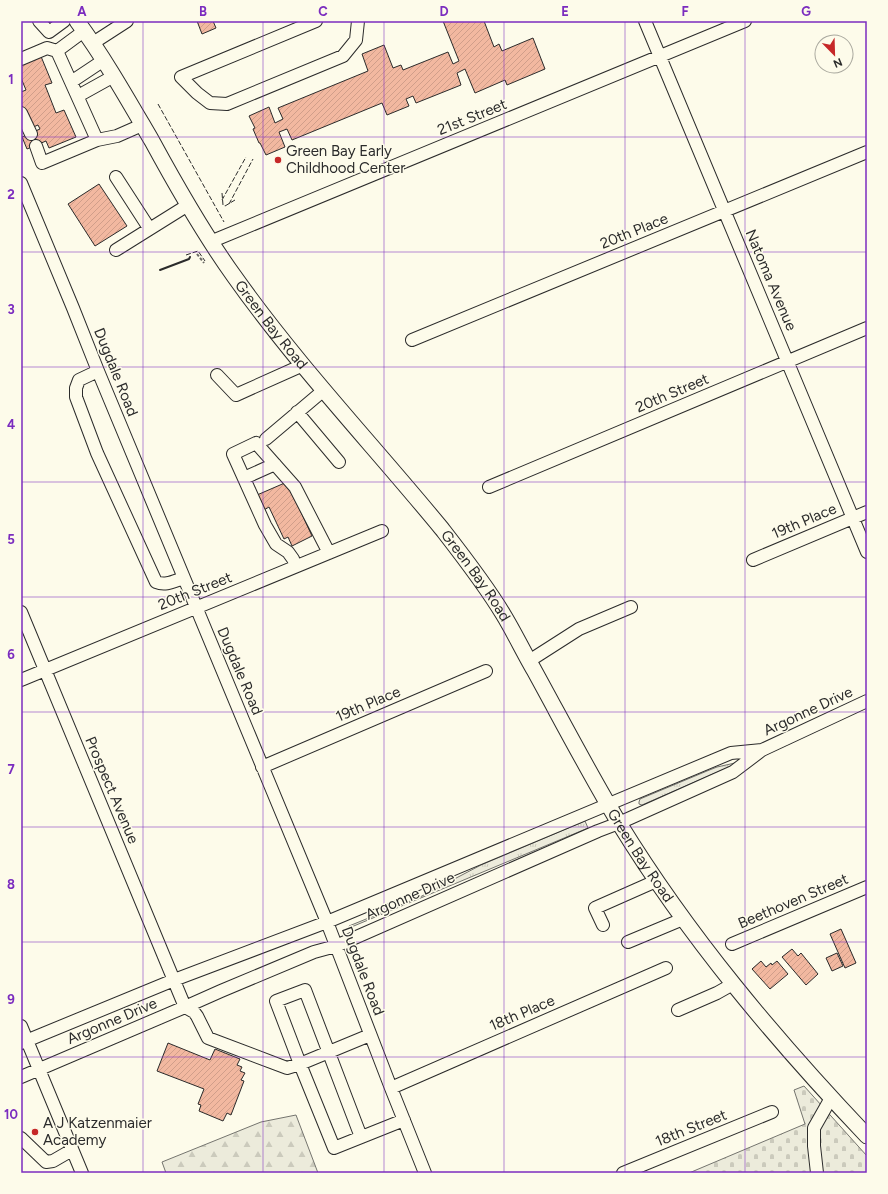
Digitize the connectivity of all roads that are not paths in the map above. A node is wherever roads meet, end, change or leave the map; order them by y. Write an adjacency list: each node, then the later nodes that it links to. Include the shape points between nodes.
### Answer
1 (39, 21): 2 (street, via 49,32)
2 (64, 21)
3 (127, 21): 9 (street)
4 (316, 21): 5 (street, via 182,77 210,103 227,104 343,56 356,40)
5 (358, 21)
6 (646, 21): 11 (street, Natoma Avenue)
7 (745, 21): 11 (street, 21st Street)
8 (80, 26): 9 (main road, Green Bay Road); 10 (street)
9 (93, 43): 13 (main road, Green Bay Road)
10 (57, 51): 12 (street, via 47,48); 15 (street)
11 (660, 57): 26 (street, Natoma Avenue); 28 (street, 21st Street)
12 (21, 59)
13 (104, 60): 14 (main road, Green Bay Road); 15 (street)
14 (114, 76): 16 (street); 18 (main road, Green Bay Road)
15 (71, 82): 16 (street)
16 (78, 96): 20 (street)
17 (21, 113): 19 (street)
18 (142, 124): 20 (street, via 117,136); 25 (main road, Green Bay Road)
19 (31, 134)
20 (98, 140): 21 (street, via 42,163)
21 (36, 146)
22 (867, 152): 26 (street, 20th Place)
23 (116, 177): 27 (street)
24 (21, 183): 34 (street, Dugdale Road)
25 (188, 205): 27 (street); 28 (main road, Green Bay Road)
26 (725, 211): 31 (street, 20th Place); 32 (street, Natoma Avenue)
27 (149, 228): 29 (street)
28 (210, 242): 33 (main road, Green Bay Road, via 259,311)
29 (116, 250)
30 (867, 328): 32 (street, 20th Street)
31 (412, 340)
32 (788, 362): 42 (street, 20th Street); 44 (street, Natoma Avenue)
33 (303, 365): 35 (street, via 236,395); 36 (main road, Green Bay Road)
34 (98, 371): 50 (street, Dugdale Road); 50 (street, via 80,380 76,388 76,397 97,453 156,582 168,584)
35 (217, 375)
36 (324, 390): 37 (street); 54 (main road, Green Bay Road, via 442,529 470,566 502,613)
37 (297, 412): 38 (street); 39 (street)
38 (266, 439)
39 (339, 462)
40 (275, 464): 41 (street); 41 (street, via 256,443 233,454); 47 (street, via 295,487)
41 (244, 478): 49 (street, via 276,544 288,552)
42 (489, 487)
43 (867, 512): 44 (street, 19th Place)
44 (853, 518): 46 (street, Natoma Avenue); 48 (street, 19th Place)
45 (382, 531): 47 (street, 20th Street)
46 (867, 552)
47 (329, 553): 49 (street, 20th Street)
48 (753, 560)
49 (296, 566): 52 (street, 20th Street)
50 (184, 578): 52 (street, Dugdale Road)
51 (631, 607): 54 (street, via 579,629)
52 (196, 608): 55 (street, 20th Street); 60 (street, Dugdale Road)
53 (21, 612): 55 (street, Prospect Avenue)
54 (529, 661): 61 (main road, Green Bay Road)
55 (45, 670): 57 (street, 20th Street); 72 (street, Prospect Avenue)
56 (486, 671): 60 (street, 19th Place)
57 (21, 680)
58 (867, 701): 59 (street, Argonne Drive)
59 (762, 750): 61 (street, Argonne Drive, via 731,752); 62 (street, Argonne Drive, via 733,772)
60 (262, 767): 66 (street, Dugdale Road)
61 (608, 804): 62 (main road, Green Bay Road); 66 (street, Argonne Drive)
62 (619, 823): 63 (main road, Green Bay Road); 70 (street, Argonne Drive)
63 (656, 881): 65 (main road, Green Bay Road); 67 (street, via 595,908)
64 (867, 888): 69 (street, Beethoven Street)
65 (683, 918): 68 (street); 73 (main road, Green Bay Road)
66 (327, 922): 70 (street, Dugdale Road); 72 (street, Argonne Drive)
67 (603, 925)
68 (628, 942)
69 (732, 944)
70 (336, 946): 74 (street, Argonne Drive, via 314,952); 77 (street, Dugdale Road)
71 (666, 968): 83 (street, 18th Place)
72 (174, 980): 74 (street, Prospect Avenue); 78 (street, Argonne Drive)
73 (732, 984): 75 (street); 84 (main road, Green Bay Road)
74 (185, 1007): 80 (street, via 197,1016 208,1038 288,1068); 81 (street, Argonne Drive)
75 (678, 1010)
76 (21, 1026): 78 (street)
77 (370, 1035): 79 (street); 83 (street, Dugdale Road)
78 (24, 1042): 81 (street)
79 (329, 1052): 80 (street); 80 (street, via 305,990 276,1001); 88 (street)
80 (300, 1064): 88 (street, via 334,1148)
81 (39, 1070): 82 (street, Argonne Drive); 90 (street)
82 (21, 1077)
83 (391, 1088): 86 (street, Dugdale Road)
84 (831, 1098): 87 (main road, Green Bay Road); 94 (street, via 814,1128)
85 (772, 1112): 93 (street, 18th Street)
86 (404, 1120): 88 (street); 92 (street, Dugdale Road)
87 (867, 1136)
88 (361, 1137)
89 (21, 1138): 90 (street, via 46,1162 53,1161)
90 (72, 1150): 91 (street)
91 (82, 1173)
92 (425, 1173)
93 (623, 1173)
94 (817, 1173)

